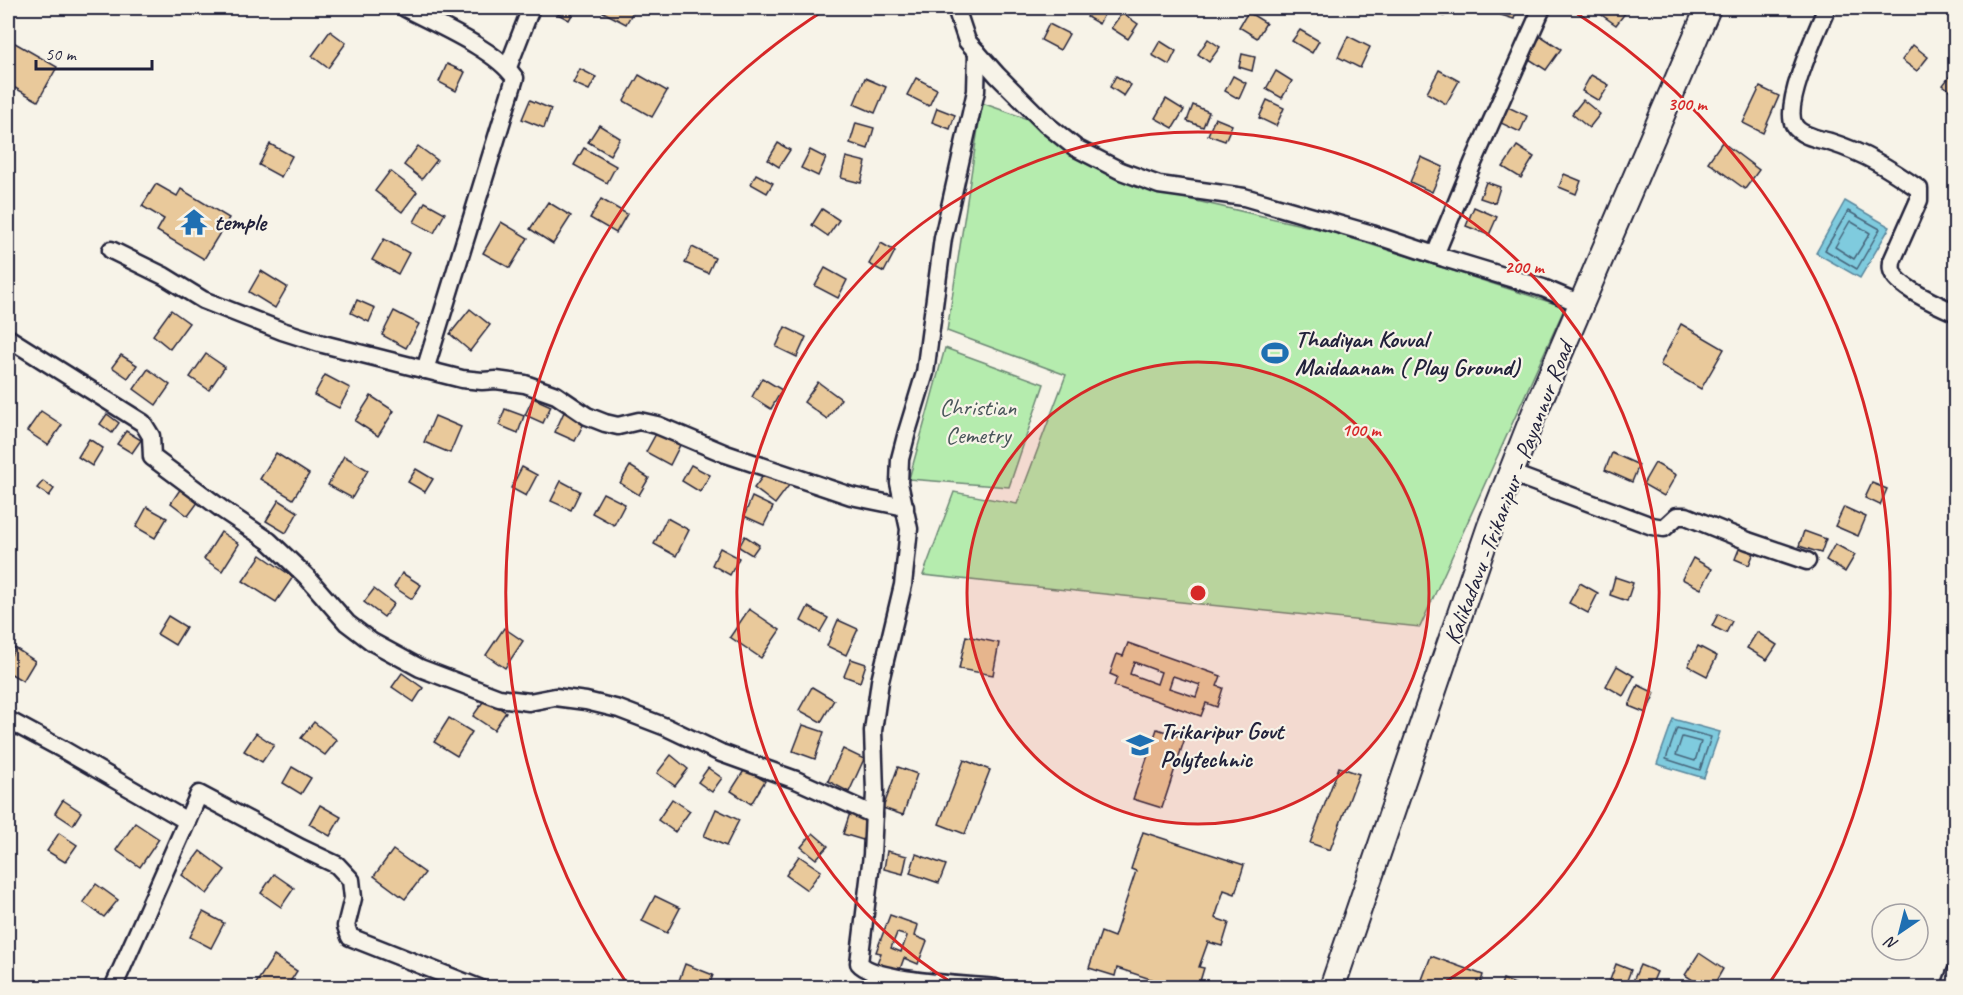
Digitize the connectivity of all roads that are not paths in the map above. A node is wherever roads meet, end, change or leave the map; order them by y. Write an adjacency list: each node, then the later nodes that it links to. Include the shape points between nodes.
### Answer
1 (405, 8): 8 (street)
2 (531, 8): 8 (street)
3 (956, 8): 7 (street, via 967,41)
4 (1542, 8): 10 (street)
5 (1708, 8): 11 (main road, Kalikadavu -Trikaripur - Payannur Road)
6 (1825, 8): 12 (street, via 1803,63 1791,114 1795,126 1807,135 1880,162 1919,189 1919,200 1892,261 1892,271 1907,287)
7 (977, 52): 10 (street, via 1046,124 1076,148 1121,171 1159,185 1244,197); 16 (street, via 976,92 943,238 926,373 900,459 899,483)
8 (508, 67): 14 (street, via 516,78)
9 (111, 250): 14 (street, via 203,300 282,331)
10 (1435, 255): 11 (street, via 1543,288)
11 (1581, 304): 15 (main road, Kalikadavu -Trikaripur - Payannur Road)
12 (1956, 313)
13 (8, 338): 19 (street, via 143,423 151,436 152,457 269,541 347,623 372,642 420,668 499,698 529,702 555,697 619,709)
14 (425, 370): 16 (street, via 462,379 525,384 556,395 604,423 618,426 639,421 657,425 850,496)
15 (1510, 473): 17 (street, via 1652,526 1664,528 1677,516 1686,516); 25 (main road, Kalikadavu -Trikaripur - Payannur Road)
16 (905, 507): 19 (street, via 909,529 903,585 880,681 873,731)
17 (1807, 561)
18 (8, 720): 20 (street)
19 (874, 815): 24 (street, via 859,963 863,969 885,976)
20 (188, 821): 22 (street); 23 (street, via 200,794 338,865 351,880 353,898 346,926 350,937)
21 (1956, 972): 26 (street)
22 (113, 987)
23 (479, 987)
24 (996, 987)
25 (1332, 987)
26 (1950, 987)

